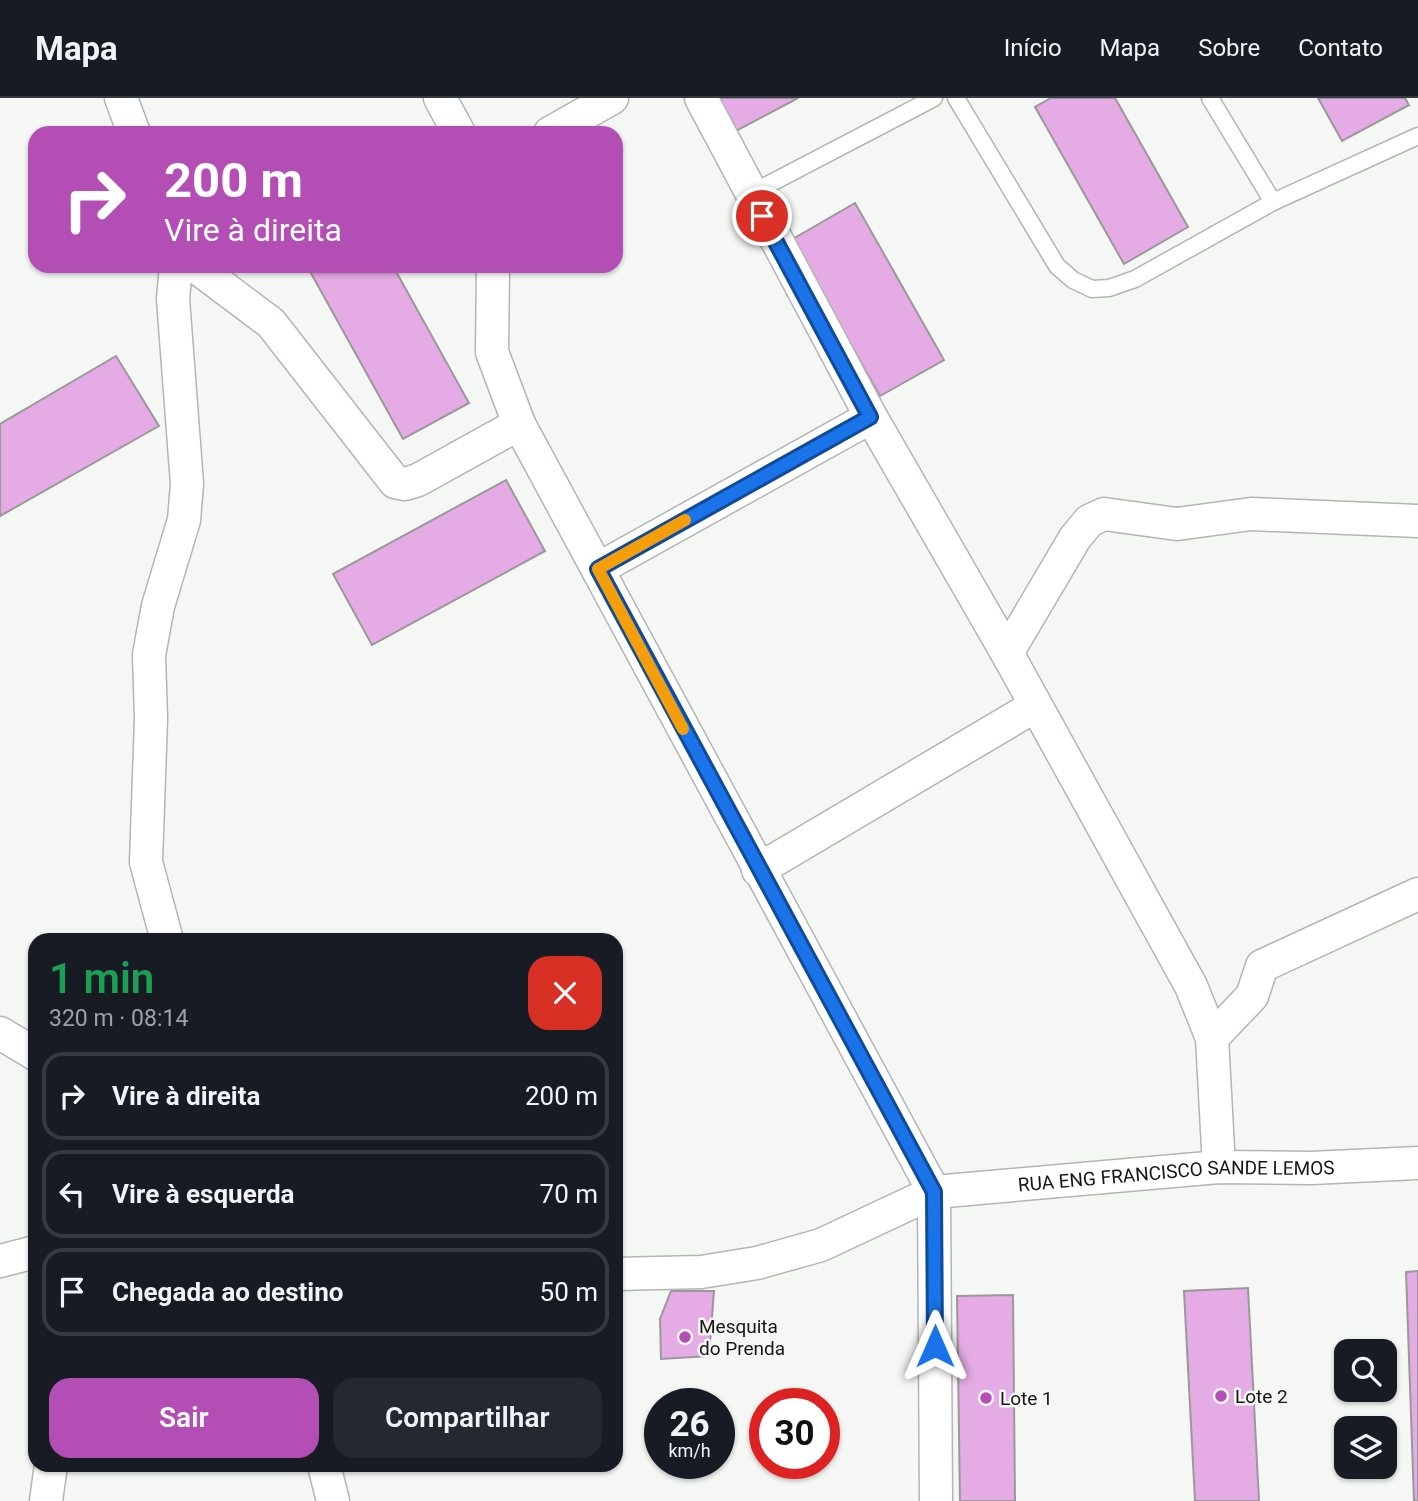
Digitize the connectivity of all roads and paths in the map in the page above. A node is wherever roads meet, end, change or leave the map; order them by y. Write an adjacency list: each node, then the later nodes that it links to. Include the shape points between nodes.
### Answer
1 (121, 98): 8 (street)
2 (440, 98): 9 (street)
3 (612, 98): 10 (street)
4 (701, 98): 12 (street)
5 (934, 98): 12 (lane)
6 (956, 98): 13 (lane, via 1057,266 1092,289 1135,279)
7 (1210, 98): 13 (lane)
8 (131, 126)
9 (455, 126)
10 (562, 126)
11 (1418, 136): 13 (lane)
12 (750, 194): 17 (street)
13 (1273, 202)
14 (175, 273): 25 (street, via 173,299 187,484 184,520 149,655 146,862)
15 (204, 273): 18 (street, via 271,323 394,482 418,480)
16 (493, 273): 18 (street, via 492,352)
17 (870, 417): 20 (street); 21 (street)
18 (519, 424): 20 (street)
19 (1418, 521): 21 (street, via 1251,514 1177,524 1104,514 1089,521 1075,538)
20 (598, 569): 23 (street)
21 (1007, 653): 22 (street)
22 (1035, 706): 23 (street); 27 (street, via 1174,953)
23 (758, 870): 31 (street)
24 (1418, 894): 27 (street, via 1262,966 1252,996)
25 (165, 933)
26 (0, 1033): 28 (street)
27 (1212, 1038): 30 (street)
28 (28, 1050)
29 (1418, 1163): 30 (street, RUA ENG FRANCISCO SANDE LEMOS)
30 (1219, 1167): 31 (street, RUA ENG FRANCISCO SANDE LEMOS)
31 (934, 1192): 34 (street, via 821,1245 757,1263 701,1272); 39 (street)
32 (28, 1254): 33 (street)
33 (0, 1261)
34 (623, 1274)
35 (50, 1472): 37 (street)
36 (326, 1472): 38 (street)
37 (46, 1501)
38 (333, 1501)
39 (936, 1501)

